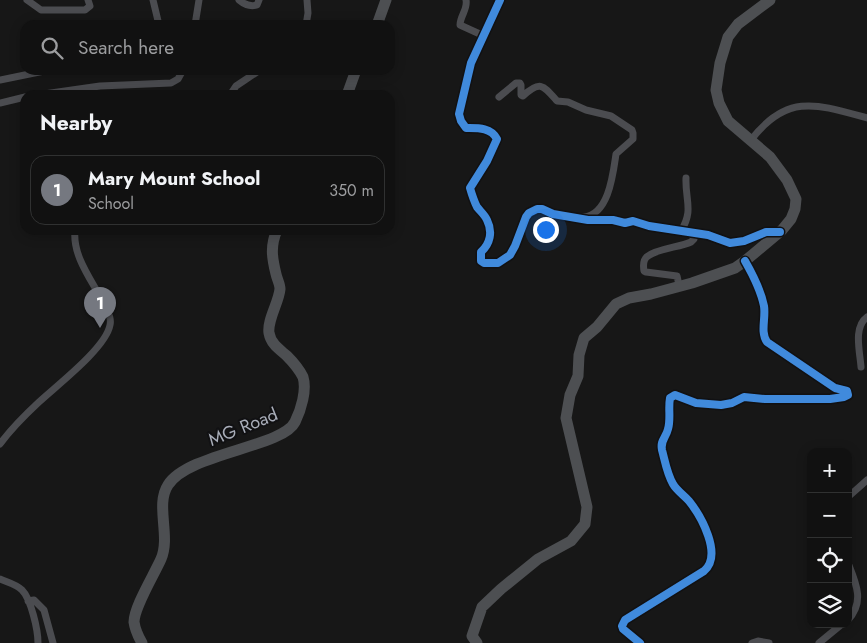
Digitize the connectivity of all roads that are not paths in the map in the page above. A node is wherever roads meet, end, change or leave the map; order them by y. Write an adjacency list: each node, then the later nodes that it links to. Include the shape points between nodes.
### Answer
1 (27, 0): 2 (street, via 48,11 85,10 90,6)
2 (88, 0)
3 (153, 0): 12 (street)
4 (200, 0): 13 (street)
5 (239, 0): 6 (street, via 253,6)
6 (259, 0)
7 (307, 0): 14 (street)
8 (386, 0): 15 (main road)
9 (466, 0): 16 (street, via 460,25)
10 (500, 0): 16 (street)
11 (770, 0): 29 (main road, via 738,24 728,37 716,90 723,113)
12 (158, 20)
13 (196, 20)
14 (307, 20)
15 (378, 20)
16 (482, 35): 31 (street, via 471,63 459,114 466,128 481,127 492,132 497,139 470,188 477,207 487,220 490,233 488,245 481,252 481,261 498,263 510,255 526,217 533,210)
17 (24, 75): 21 (street)
18 (180, 75): 22 (street, via 171,83)
19 (252, 75): 23 (street)
20 (354, 75): 24 (main road)
21 (0, 80)
22 (72, 90)
23 (233, 90)
24 (348, 90)
25 (499, 97): 31 (street, via 516,83 522,86 520,95 523,96 535,86 542,86 557,100 611,116 632,130 633,139 616,154 614,175 601,209)
26 (20, 98): 27 (street)
27 (0, 103)
28 (867, 118): 29 (street, via 829,107 800,106 775,116)
29 (751, 140): 34 (main road, via 770,157 794,192 795,209)
30 (686, 178): 32 (street, via 690,211)
31 (582, 218): 32 (street, via 633,221)
32 (681, 231): 33 (street)
33 (691, 232): 34 (street, via 736,243 766,232); 38 (street, via 694,239 691,242 650,254 645,259 644,271 677,276)
34 (780, 232): 37 (main road)
35 (74, 235): 41 (street, via 78,252 108,311 108,331 95,350 20,420)
36 (274, 235): 51 (main road, MG Road, via 271,253 280,287 269,331 273,345 303,377 304,390 295,424 281,434 184,470 168,485 162,502 166,535 162,557 135,610 136,632)
37 (745, 261): 38 (main road, via 724,272); 53 (street, via 761,295 767,342 834,388 848,394 830,399 744,397 721,405 696,403 675,395 670,398 668,430 661,444 664,458 674,486 704,526 712,556 704,570 625,620 623,629)
38 (679, 285): 52 (main road, via 616,304 584,338 566,418 587,507 585,524 571,541 538,560 482,607 472,636)
39 (867, 317): 40 (street, via 859,332)
40 (861, 367)
41 (0, 444)
42 (867, 480): 43 (street)
43 (852, 493)
44 (852, 576): 47 (street, via 859,599)
45 (0, 579): 46 (street, via 18,586)
46 (28, 601): 49 (street, via 35,618); 50 (street, via 34,600 44,610)
47 (852, 616)
48 (837, 628): 56 (street)
49 (38, 643)
50 (53, 643)
51 (142, 643)
52 (477, 643)
53 (640, 643)
54 (752, 643): 55 (street)
55 (769, 643)
56 (818, 643)

